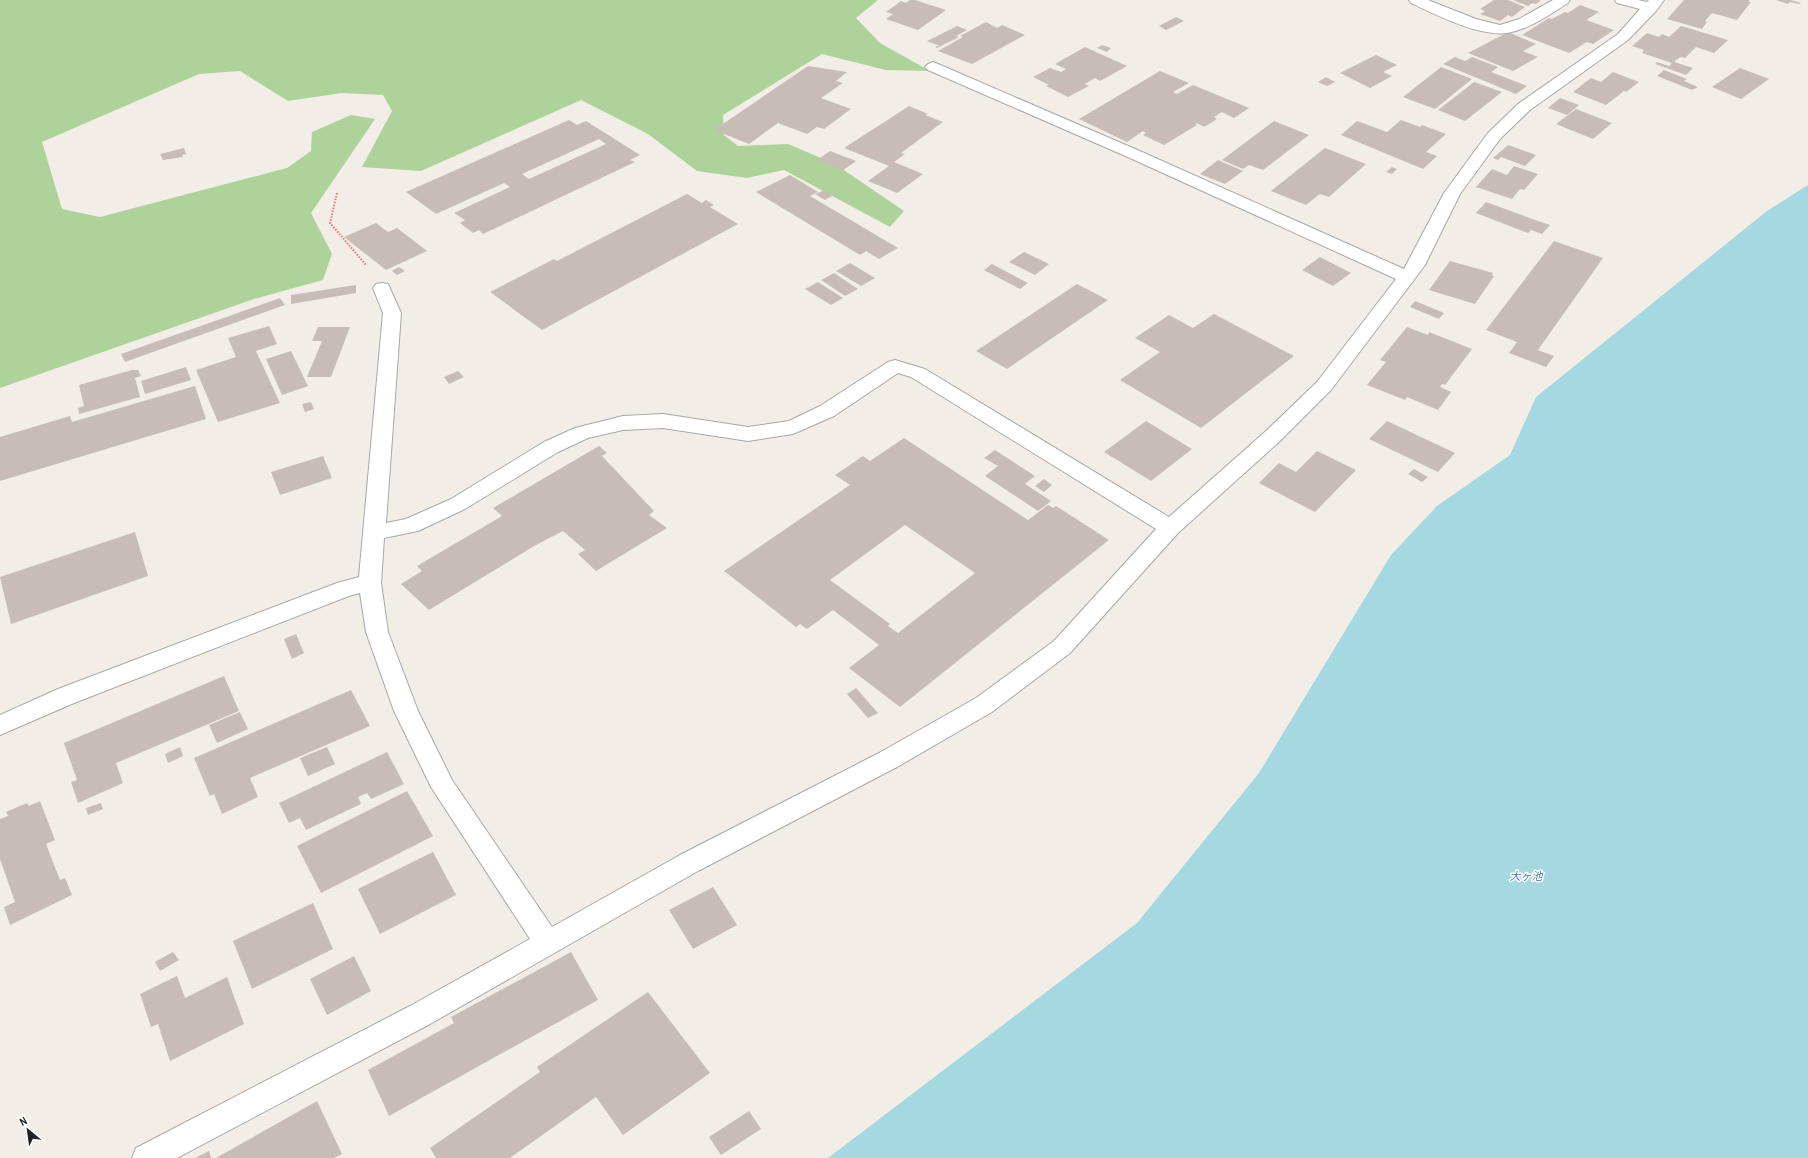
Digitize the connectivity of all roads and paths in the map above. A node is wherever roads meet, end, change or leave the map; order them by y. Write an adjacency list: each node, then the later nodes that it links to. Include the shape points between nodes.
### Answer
1 (1416, 0): 2 (street, via 1480,26 1499,29 1513,27)
2 (1563, 0)
3 (1622, 0): 4 (street)
4 (1654, 4): 7 (street, via 1623,37 1524,107 1494,136 1452,193 1416,265)
5 (933, 67): 7 (street)
6 (337, 193): 8 (path, via 330,223 368,267)
7 (1406, 277): 9 (street, via 1324,386 1273,436)
8 (382, 288): 10 (street, via 392,313)
9 (1170, 528): 10 (street, via 918,373 895,366 827,411 793,427 748,434 663,421 623,423 582,433 551,447 458,504 410,526); 13 (street, via 1062,647 984,705 888,760 689,863)
10 (375, 532): 11 (street)
11 (370, 583): 12 (street, via 345,589 66,696); 13 (street, via 377,632 406,711 443,787)
12 (0, 725)
13 (548, 944): 14 (street)
14 (147, 1158)

